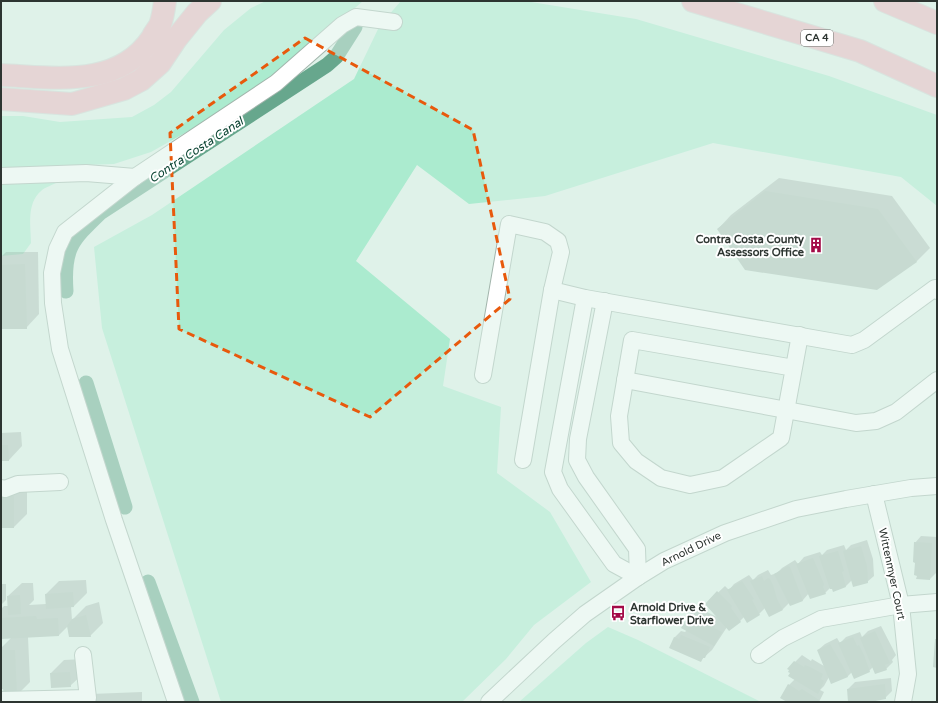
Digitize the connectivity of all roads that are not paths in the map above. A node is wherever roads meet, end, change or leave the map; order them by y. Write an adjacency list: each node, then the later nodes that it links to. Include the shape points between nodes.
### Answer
1 (166, 1): 7 (highway, via 160,25 144,48 122,66 76,78)
2 (210, 1): 9 (highway, via 176,39 160,63 141,80 124,90 72,104)
3 (693, 1): 8 (highway, CA 4, via 860,51)
4 (885, 1): 6 (highway)
5 (394, 22): 11 (street, via 356,17 342,25 276,83)
6 (937, 23)
7 (1, 75)
8 (937, 86)
9 (1, 99)
10 (1, 176): 11 (street, via 86,173)
11 (135, 177): 33 (street, via 65,232 57,249 52,274 53,303 60,349 114,520)
12 (552, 290): 14 (street); 18 (street, via 561,252 558,241 545,232 509,224); 22 (street)
13 (937, 291): 16 (street, via 935,288 864,340 852,345)
14 (585, 298): 15 (street); 27 (street, via 553,472 560,489 614,564)
15 (605, 301): 16 (street); 27 (street, via 578,439 577,460 586,477 637,549)
16 (800, 335): 17 (street)
17 (794, 368): 19 (street, via 632,340); 21 (street)
18 (483, 375)
19 (625, 380): 21 (street); 21 (street, via 619,416 621,443 636,461 661,478 690,485 723,478 781,438)
20 (937, 380): 21 (street, via 896,412 876,421 856,423)
21 (786, 410)
22 (523, 460)
23 (60, 482): 25 (street, via 18,484)
24 (937, 486): 26 (street, Arnold Drive)
25 (1, 488)
26 (874, 494): 27 (street, Arnold Drive, via 796,509 725,533 664,561); 29 (street, Wittenmyer Court)
27 (638, 577): 34 (street, Arnold Drive, via 585,614 554,640)
28 (937, 602): 29 (street)
29 (901, 605): 31 (street, via 821,619 783,638); 35 (street, Wittenmyer Court, via 908,674)
30 (83, 655): 32 (street, via 88,698)
31 (759, 655)
32 (1, 700)
33 (176, 702)
34 (489, 702)
35 (903, 702)

